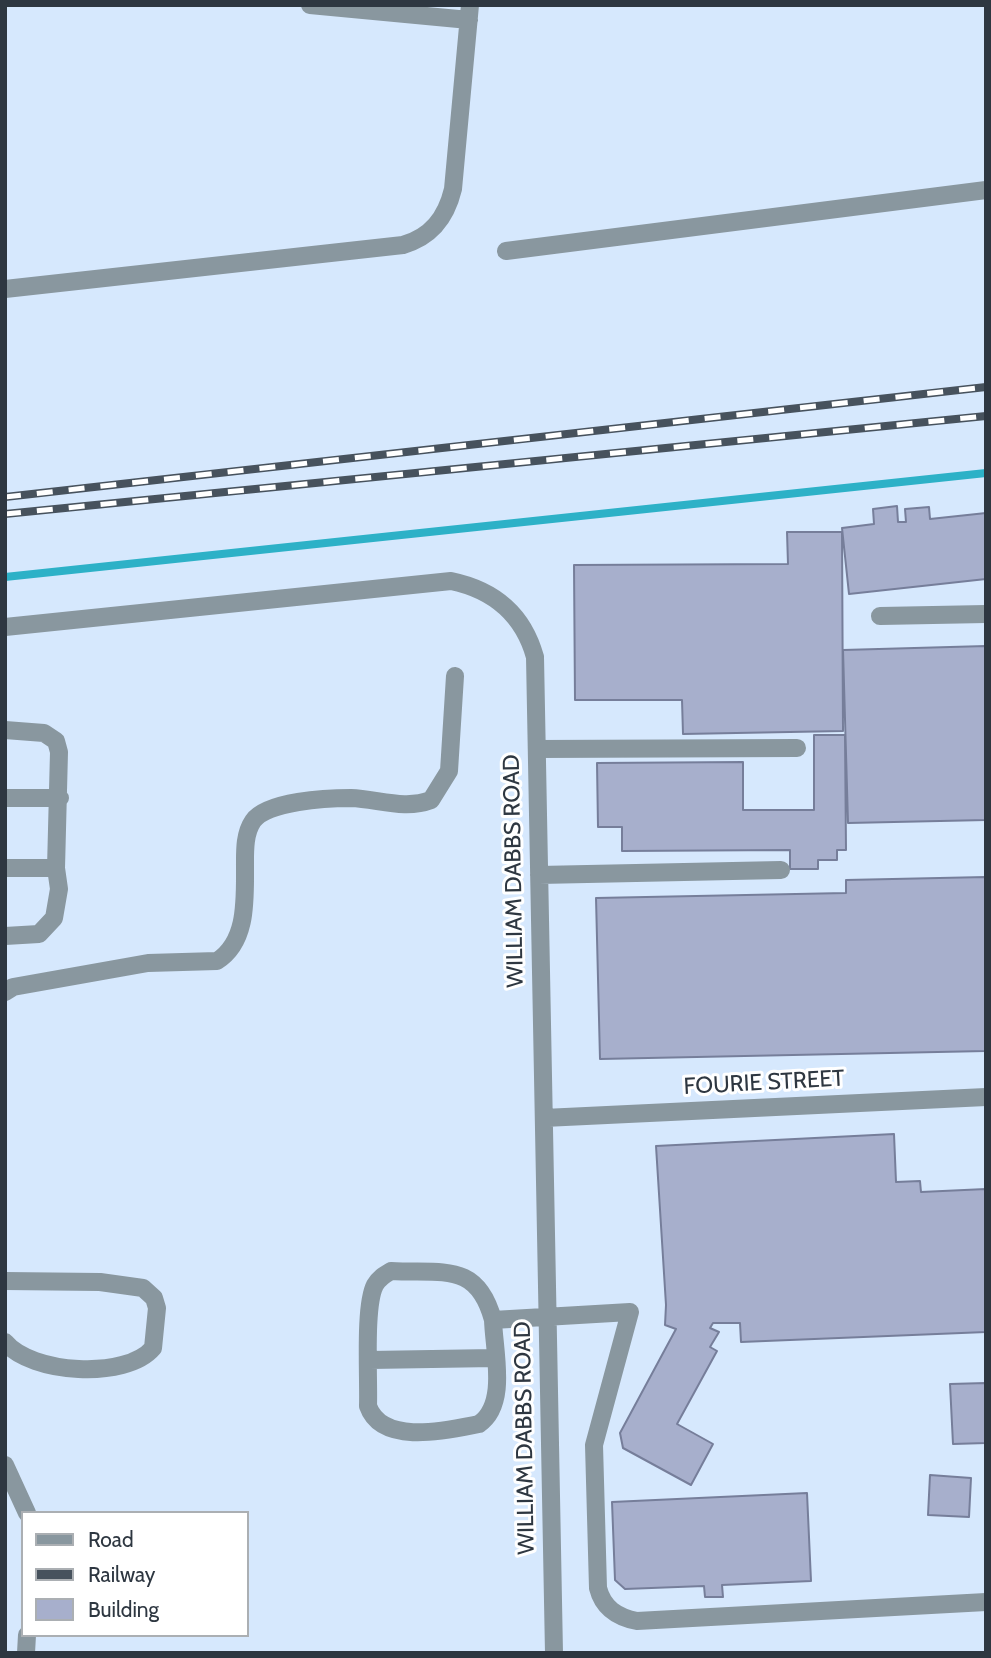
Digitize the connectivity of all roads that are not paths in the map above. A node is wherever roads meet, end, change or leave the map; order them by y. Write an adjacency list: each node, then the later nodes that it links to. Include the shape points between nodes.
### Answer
1 (310, 5): 2 (street)
2 (470, 13): 5 (street, via 451,196 444,216 425,236 402,246)
3 (986, 190): 4 (street)
4 (506, 251)
5 (5, 289)
6 (986, 614): 7 (street)
7 (880, 616)
8 (5, 626): 12 (street, WILLIAM DABBS ROAD, via 434,581 468,584 509,608 531,643)
9 (455, 676): 20 (street, via 449,771 431,800 408,805 350,798 285,804 268,809 252,822 245,847 242,921 238,938 226,955 217,961 148,962)
10 (5, 730): 14 (street, via 44,733 56,741)
11 (797, 748): 12 (street)
12 (537, 749): 18 (street, WILLIAM DABBS ROAD)
13 (5, 798): 14 (street)
14 (60, 799): 16 (street)
15 (5, 868): 16 (street)
16 (56, 868): 19 (street, via 59,889 51,924 39,934)
17 (781, 870): 18 (street)
18 (539, 875): 22 (street, WILLIAM DABBS ROAD)
19 (5, 936)
20 (5, 992)
21 (986, 1097): 22 (street, FOURIE STREET)
22 (544, 1118): 24 (street, WILLIAM DABBS ROAD)
23 (5, 1281): 26 (street, via 134,1284 153,1298 157,1308 153,1348 136,1362 111,1368 41,1365)
24 (547, 1315): 25 (street); 31 (street, via 630,1312 594,1445 598,1588 615,1614 637,1621); 32 (street, WILLIAM DABBS ROAD)
25 (493, 1320): 27 (street); 28 (street, via 481,1289 471,1280 391,1270 382,1276 371,1297)
26 (5, 1342)
27 (494, 1358): 28 (street); 28 (street, via 498,1396 489,1418 460,1428 405,1431 381,1424 372,1416 368,1406)
28 (370, 1360)
29 (7, 1469): 30 (street)
30 (26, 1511)
31 (986, 1602)
32 (554, 1653)

